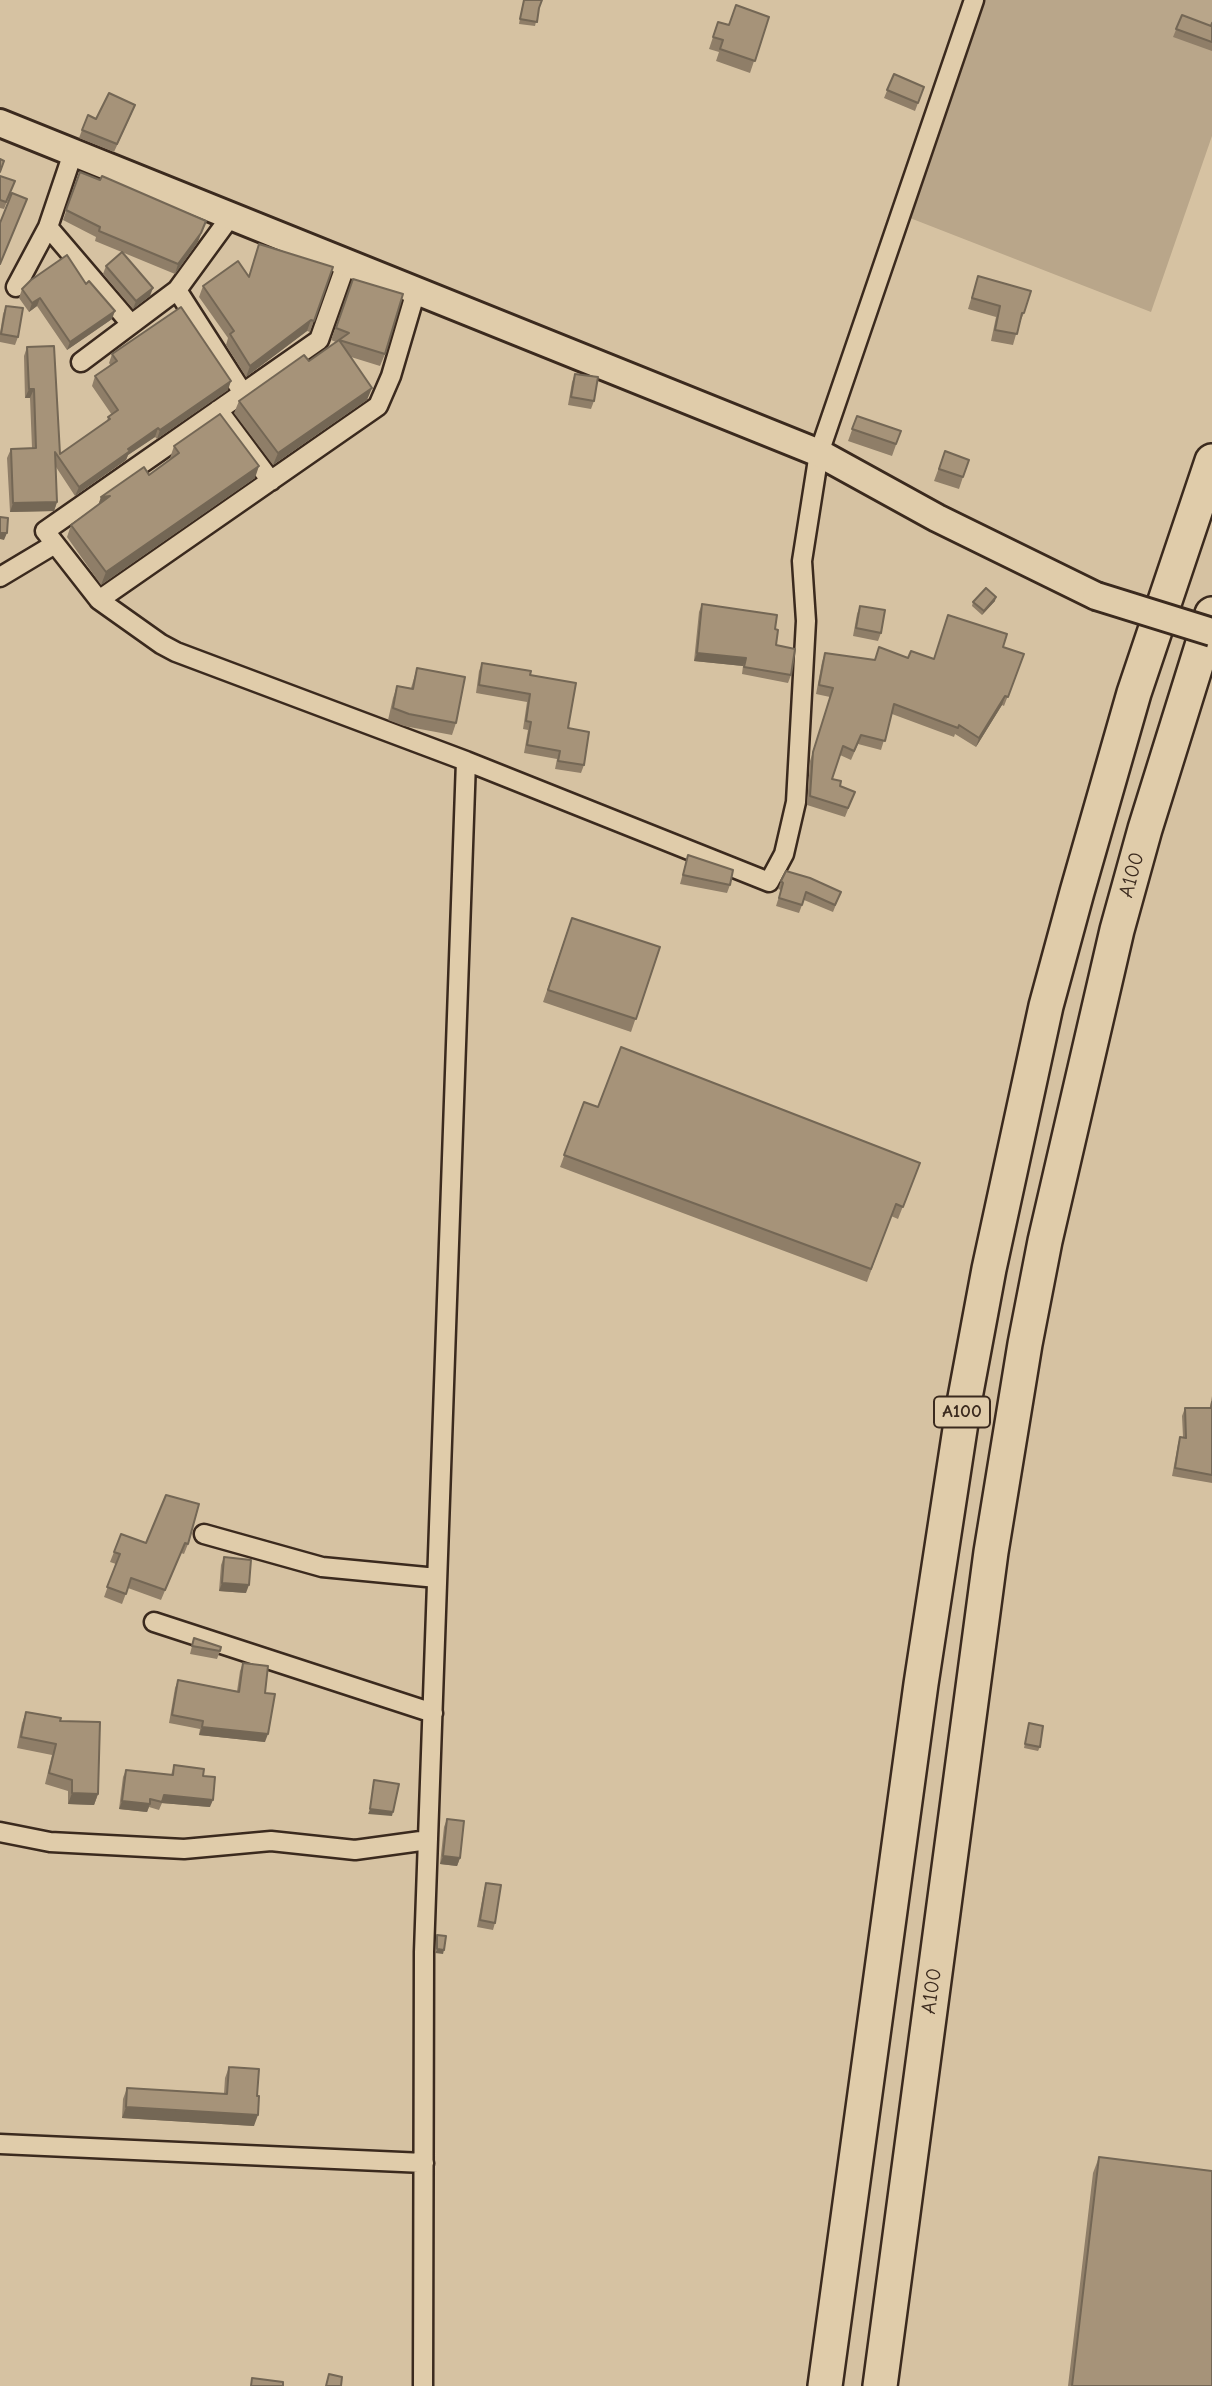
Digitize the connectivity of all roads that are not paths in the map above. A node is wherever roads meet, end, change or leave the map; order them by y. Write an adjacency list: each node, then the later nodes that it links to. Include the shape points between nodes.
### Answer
1 (974, 0): 14 (street)
2 (0, 123): 3 (street)
3 (73, 153): 4 (street); 5 (street)
4 (231, 216): 6 (street); 8 (street)
5 (48, 227): 7 (street); 10 (street)
6 (346, 264): 9 (street); 12 (street, via 319,340)
7 (16, 287)
8 (177, 290): 10 (street); 12 (street)
9 (416, 291): 14 (street); 16 (street, via 378,406)
10 (131, 324): 11 (street)
11 (81, 362)
12 (243, 393): 13 (street)
13 (218, 410): 16 (street); 17 (street, via 44,531)
14 (820, 453): 21 (street, bridge, via 937,518 1096,596); 22 (street, via 802,561 806,621 796,802 784,854 769,882)
15 (1212, 461): 32 (highway, A100, via 1134,693 1076,892 1043,1019 989,1269 921,1684)
16 (271, 481): 19 (street)
17 (55, 544): 18 (street); 19 (street)
18 (0, 578)
19 (99, 600): 22 (street, via 176,652)
20 (1212, 614): 33 (highway, A100 / A100, via 1117,930 1026,1344 989,1565)
21 (1212, 632)
22 (466, 761): 24 (street)
23 (204, 1534): 24 (street, via 323,1567)
24 (437, 1578): 26 (street)
25 (154, 1622): 26 (street)
26 (433, 1713): 28 (street)
27 (0, 1832): 28 (street, via 50,1842 184,1849 271,1841 355,1850)
28 (428, 1840): 30 (street)
29 (0, 2144): 30 (street)
30 (424, 2163): 31 (street)
31 (423, 2386)
32 (825, 2386)
33 (880, 2386)

